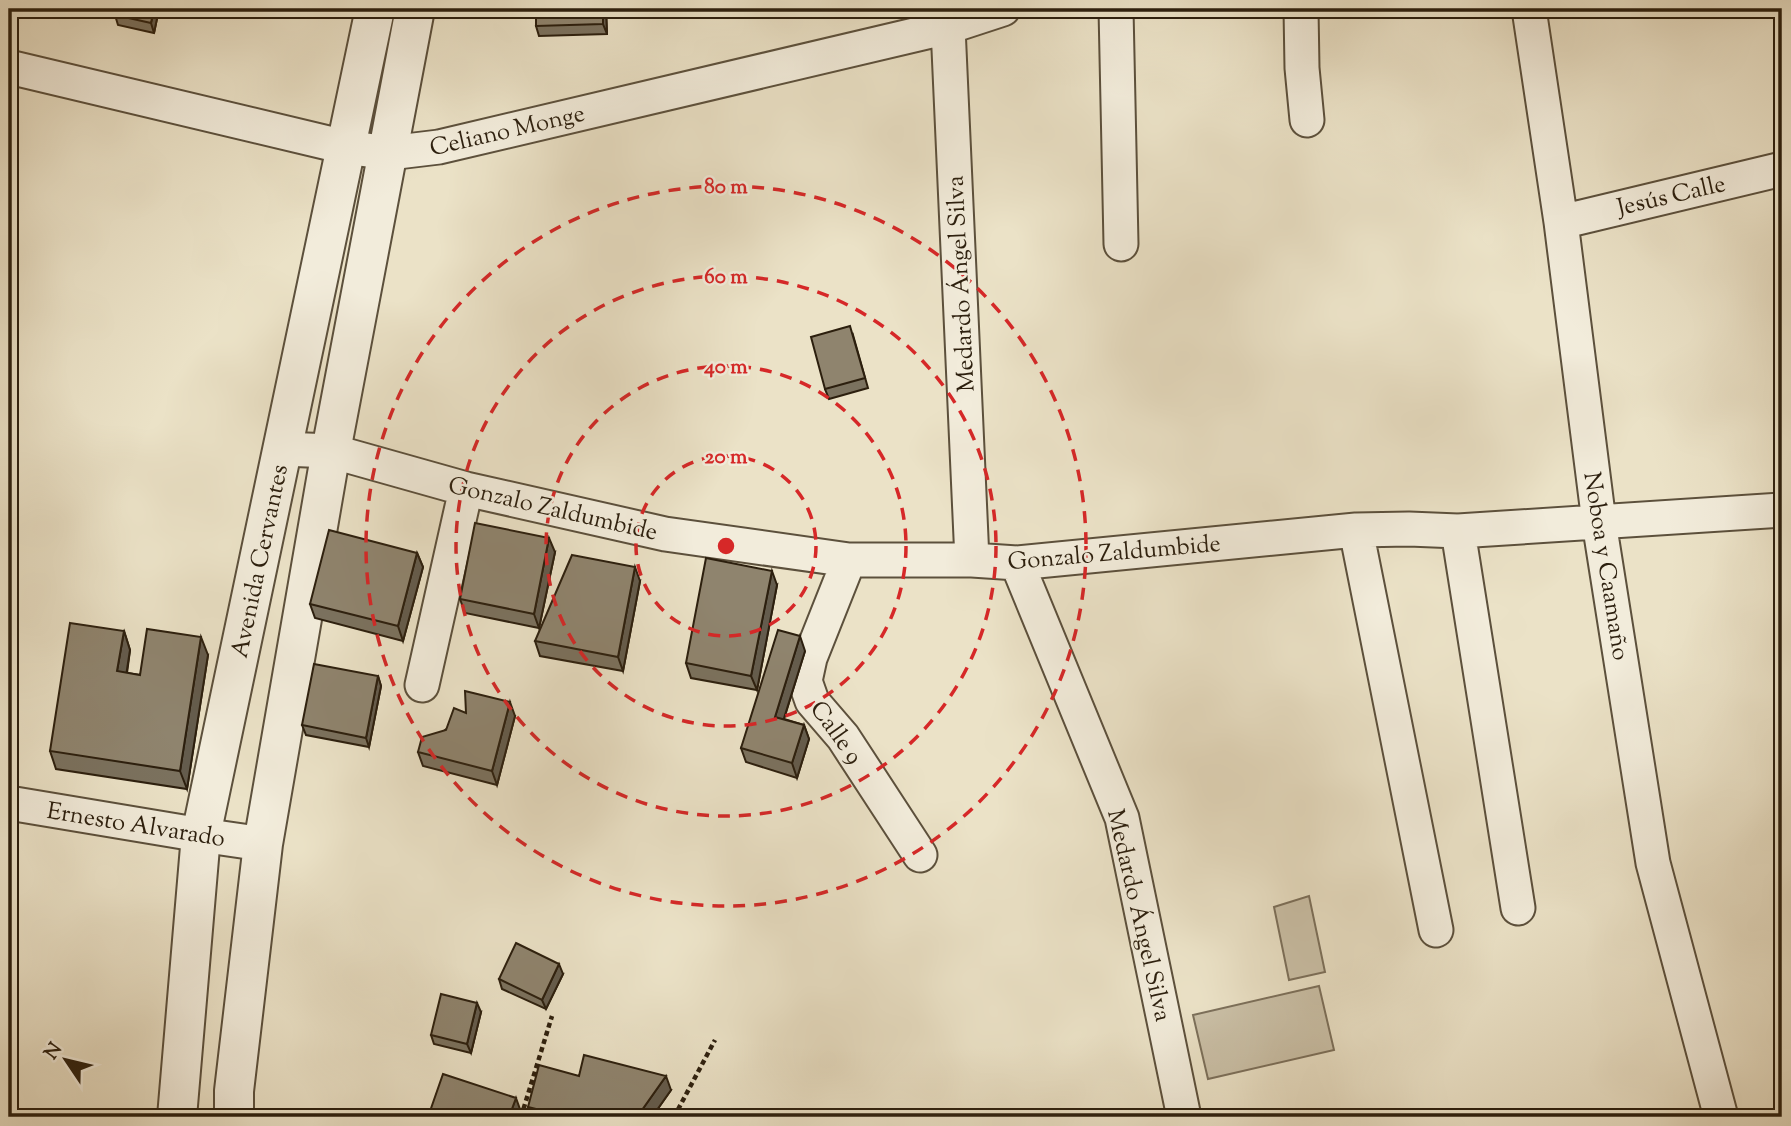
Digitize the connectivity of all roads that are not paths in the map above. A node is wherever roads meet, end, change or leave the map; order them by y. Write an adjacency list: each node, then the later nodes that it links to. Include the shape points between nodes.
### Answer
1 (375, 9): 10 (street, Avenida Cervantes)
2 (415, 9): 11 (street, Avenida Cervantes)
3 (1003, 9): 7 (street, Celiano Monge)
4 (1116, 9): 14 (street)
5 (1301, 9): 9 (street)
6 (1529, 9): 13 (street, Noboa y Caamaño)
7 (946, 18): 11 (street, Celiano Monge, via 439,147); 23 (street, Medardo Ángel Silva)
8 (9, 67): 10 (street, Celiano Monge)
9 (1307, 120)
10 (345, 146): 11 (street, Celiano Monge); 15 (street, Avenida Cervantes)
11 (389, 153): 16 (street, Avenida Cervantes)
12 (1782, 169): 13 (street, Jesús Calle)
13 (1561, 222): 19 (street, Noboa y Caamaño)
14 (1121, 244)
15 (283, 449): 16 (street, Gonzalo Zaldumbide); 27 (street, Avenida Cervantes)
16 (331, 451): 17 (street, Gonzalo Zaldumbide); 28 (street, Avenida Cervantes)
17 (466, 489): 22 (street, Gonzalo Zaldumbide, via 665,534); 25 (street)
18 (1782, 510): 19 (street, Gonzalo Zaldumbide)
19 (1599, 522): 21 (street, Gonzalo Zaldumbide); 35 (street, Noboa y Caamaño, via 1653,863)
20 (1356, 530): 21 (street, Gonzalo Zaldumbide); 24 (street, Gonzalo Zaldumbide); 31 (street)
21 (1458, 531): 30 (street)
22 (849, 560): 23 (street, Gonzalo Zaldumbide); 29 (street, Calle 9, via 804,681 812,701 843,737)
23 (972, 560): 24 (street, Gonzalo Zaldumbide)
24 (1017, 563): 34 (street, Medardo Ángel Silva, via 1122,818)
25 (422, 685)
26 (9, 803): 27 (street, Ernesto Alvarado)
27 (201, 835): 28 (street, Ernesto Alvarado); 32 (street, Avenida Cervantes)
28 (263, 844): 33 (street, Avenida Cervantes)
29 (920, 855)
30 (1518, 908)
31 (1436, 930)
32 (177, 1117)
33 (234, 1117)
34 (1184, 1117)
35 (1721, 1117)

